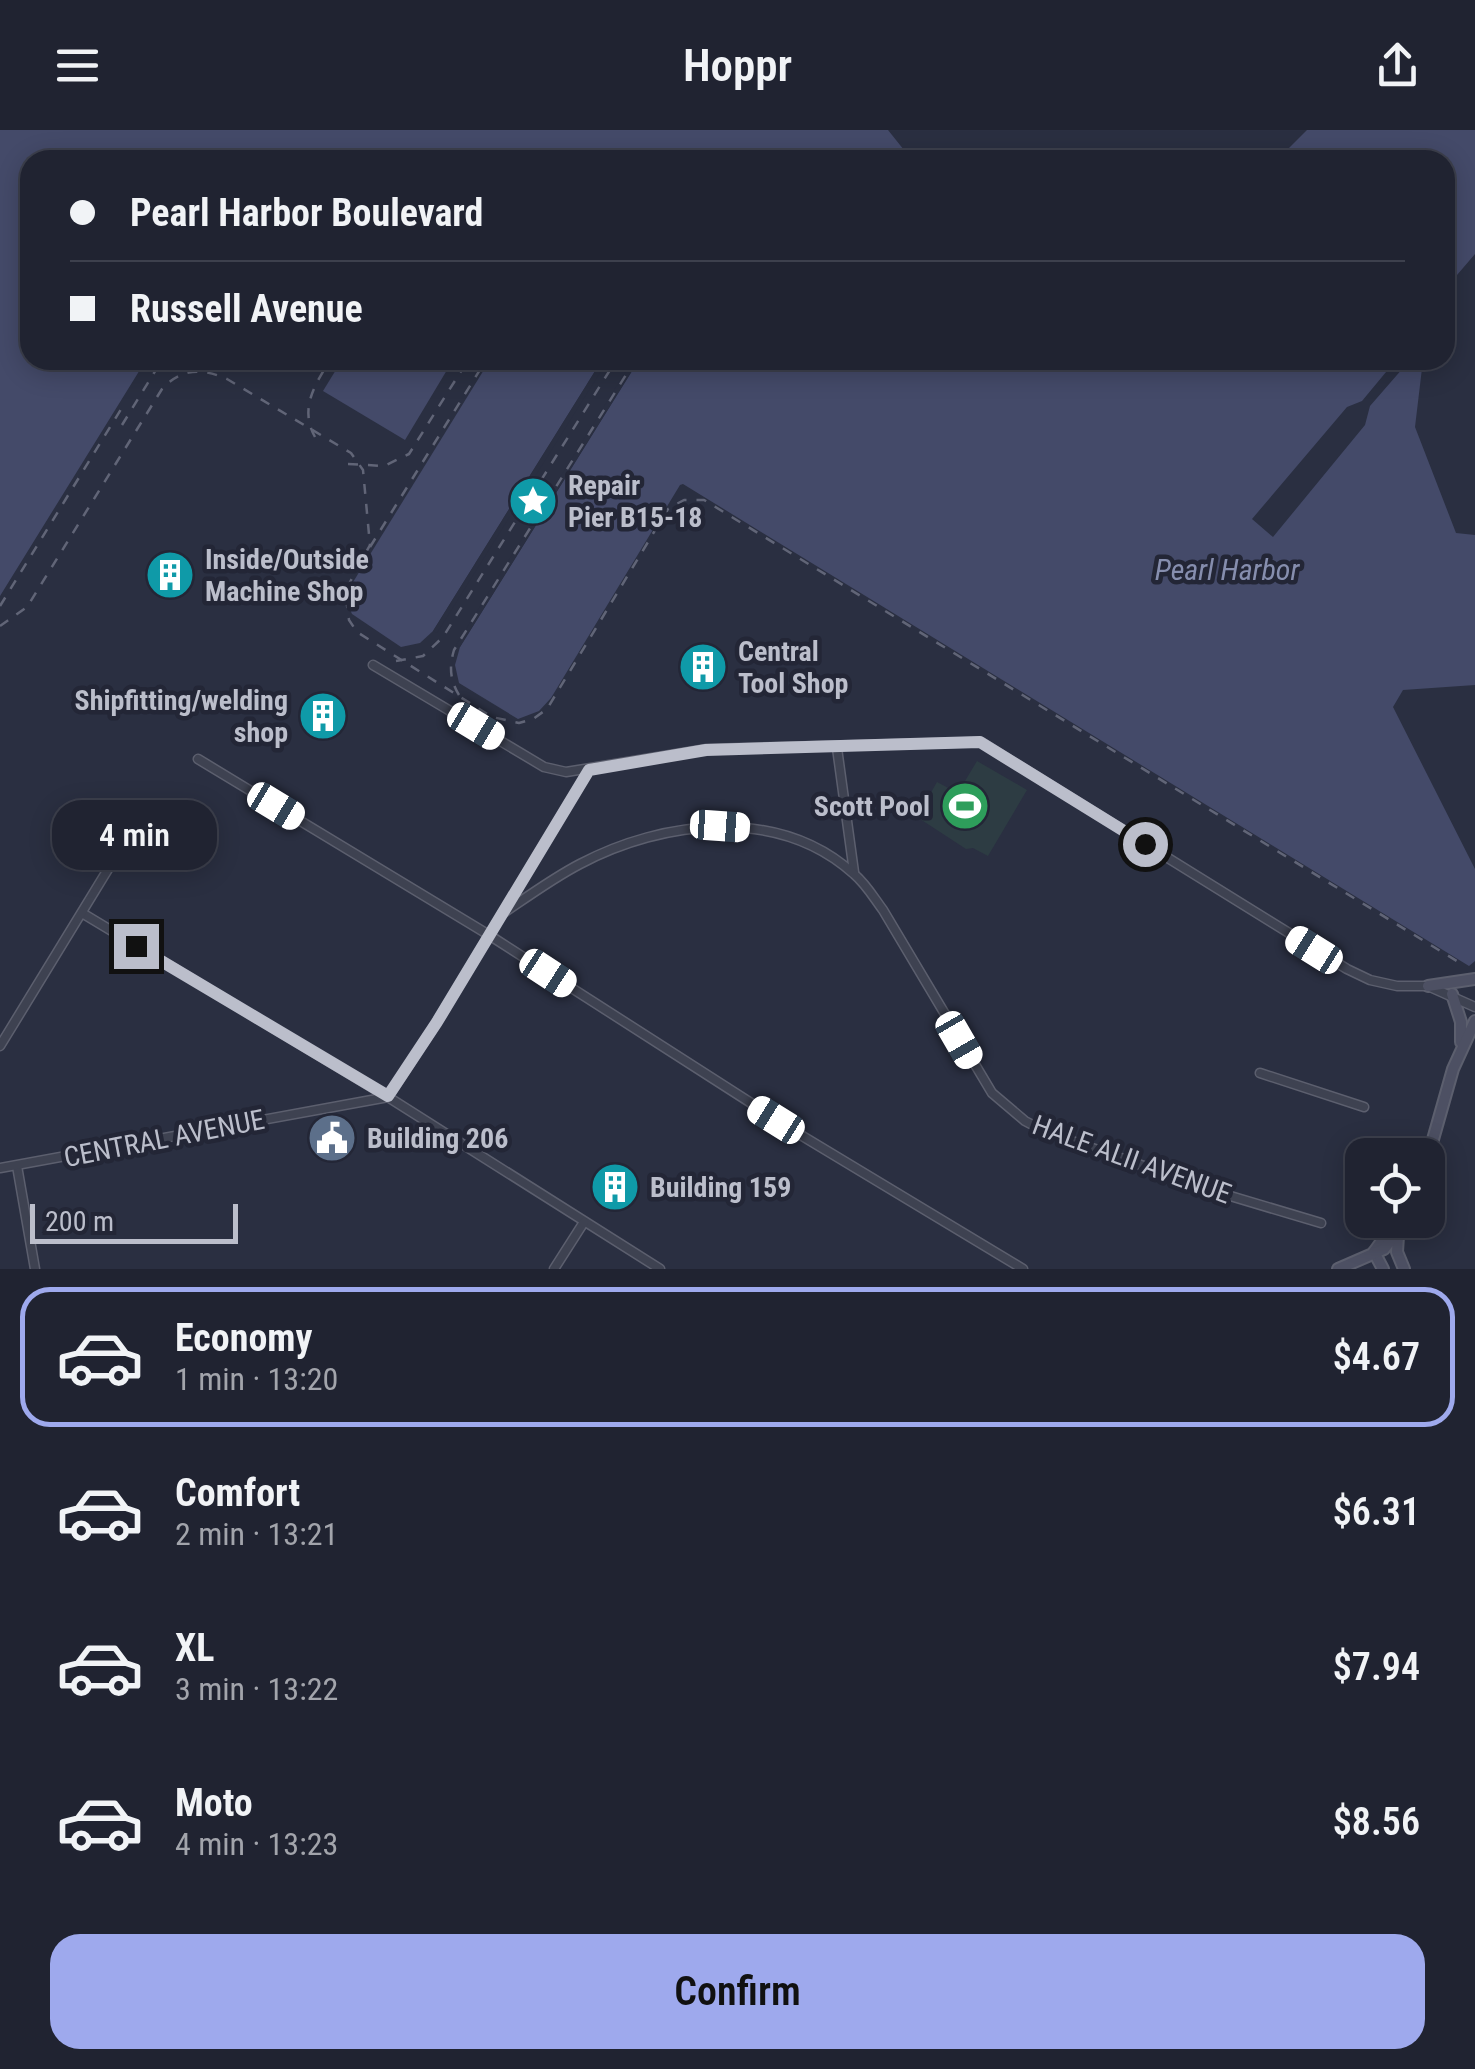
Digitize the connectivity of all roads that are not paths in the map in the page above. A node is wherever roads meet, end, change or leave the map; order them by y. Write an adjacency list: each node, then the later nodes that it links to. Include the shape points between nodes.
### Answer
1 (374, 665): 4 (street, via 544,767)
2 (837, 748): 4 (street, via 706,750); 6 (street); 11 (street, via 980,742 1347,969 1396,986)
3 (198, 759): 9 (street)
4 (589, 770): 8 (street)
5 (142, 812): 7 (street)
6 (854, 874): 8 (street, HALE ALII AVENUE, via 824,852 775,832 720,826 670,831 579,864); 24 (street, HALE ALII AVENUE, via 884,910 992,1093 1025,1121)
7 (82, 913): 15 (street); 18 (street)
8 (502, 914): 9 (street)
9 (488, 935): 18 (street); 32 (street)
10 (1475, 979): 11 (street)
11 (1428, 986): 12 (street)
12 (1452, 994): 13 (street); 16 (street)
13 (1475, 1008)
14 (1475, 1021): 16 (street)
15 (0, 1046)
16 (1461, 1046): 20 (street)
17 (1260, 1073): 19 (street)
18 (388, 1096): 21 (street, CENTRAL AVENUE); 23 (street)
19 (1364, 1108)
20 (1433, 1138)
21 (17, 1166): 22 (street, CENTRAL AVENUE); 29 (street)
22 (0, 1168)
23 (584, 1222): 30 (street); 31 (street)
24 (1321, 1224)
25 (1391, 1238): 27 (street)
26 (1397, 1238): 34 (street)
27 (1374, 1252): 28 (street); 33 (street); 34 (street)
28 (1346, 1268)
29 (35, 1269)
30 (554, 1269)
31 (660, 1269)
32 (1023, 1269)
33 (1383, 1269)
34 (1404, 1269)

